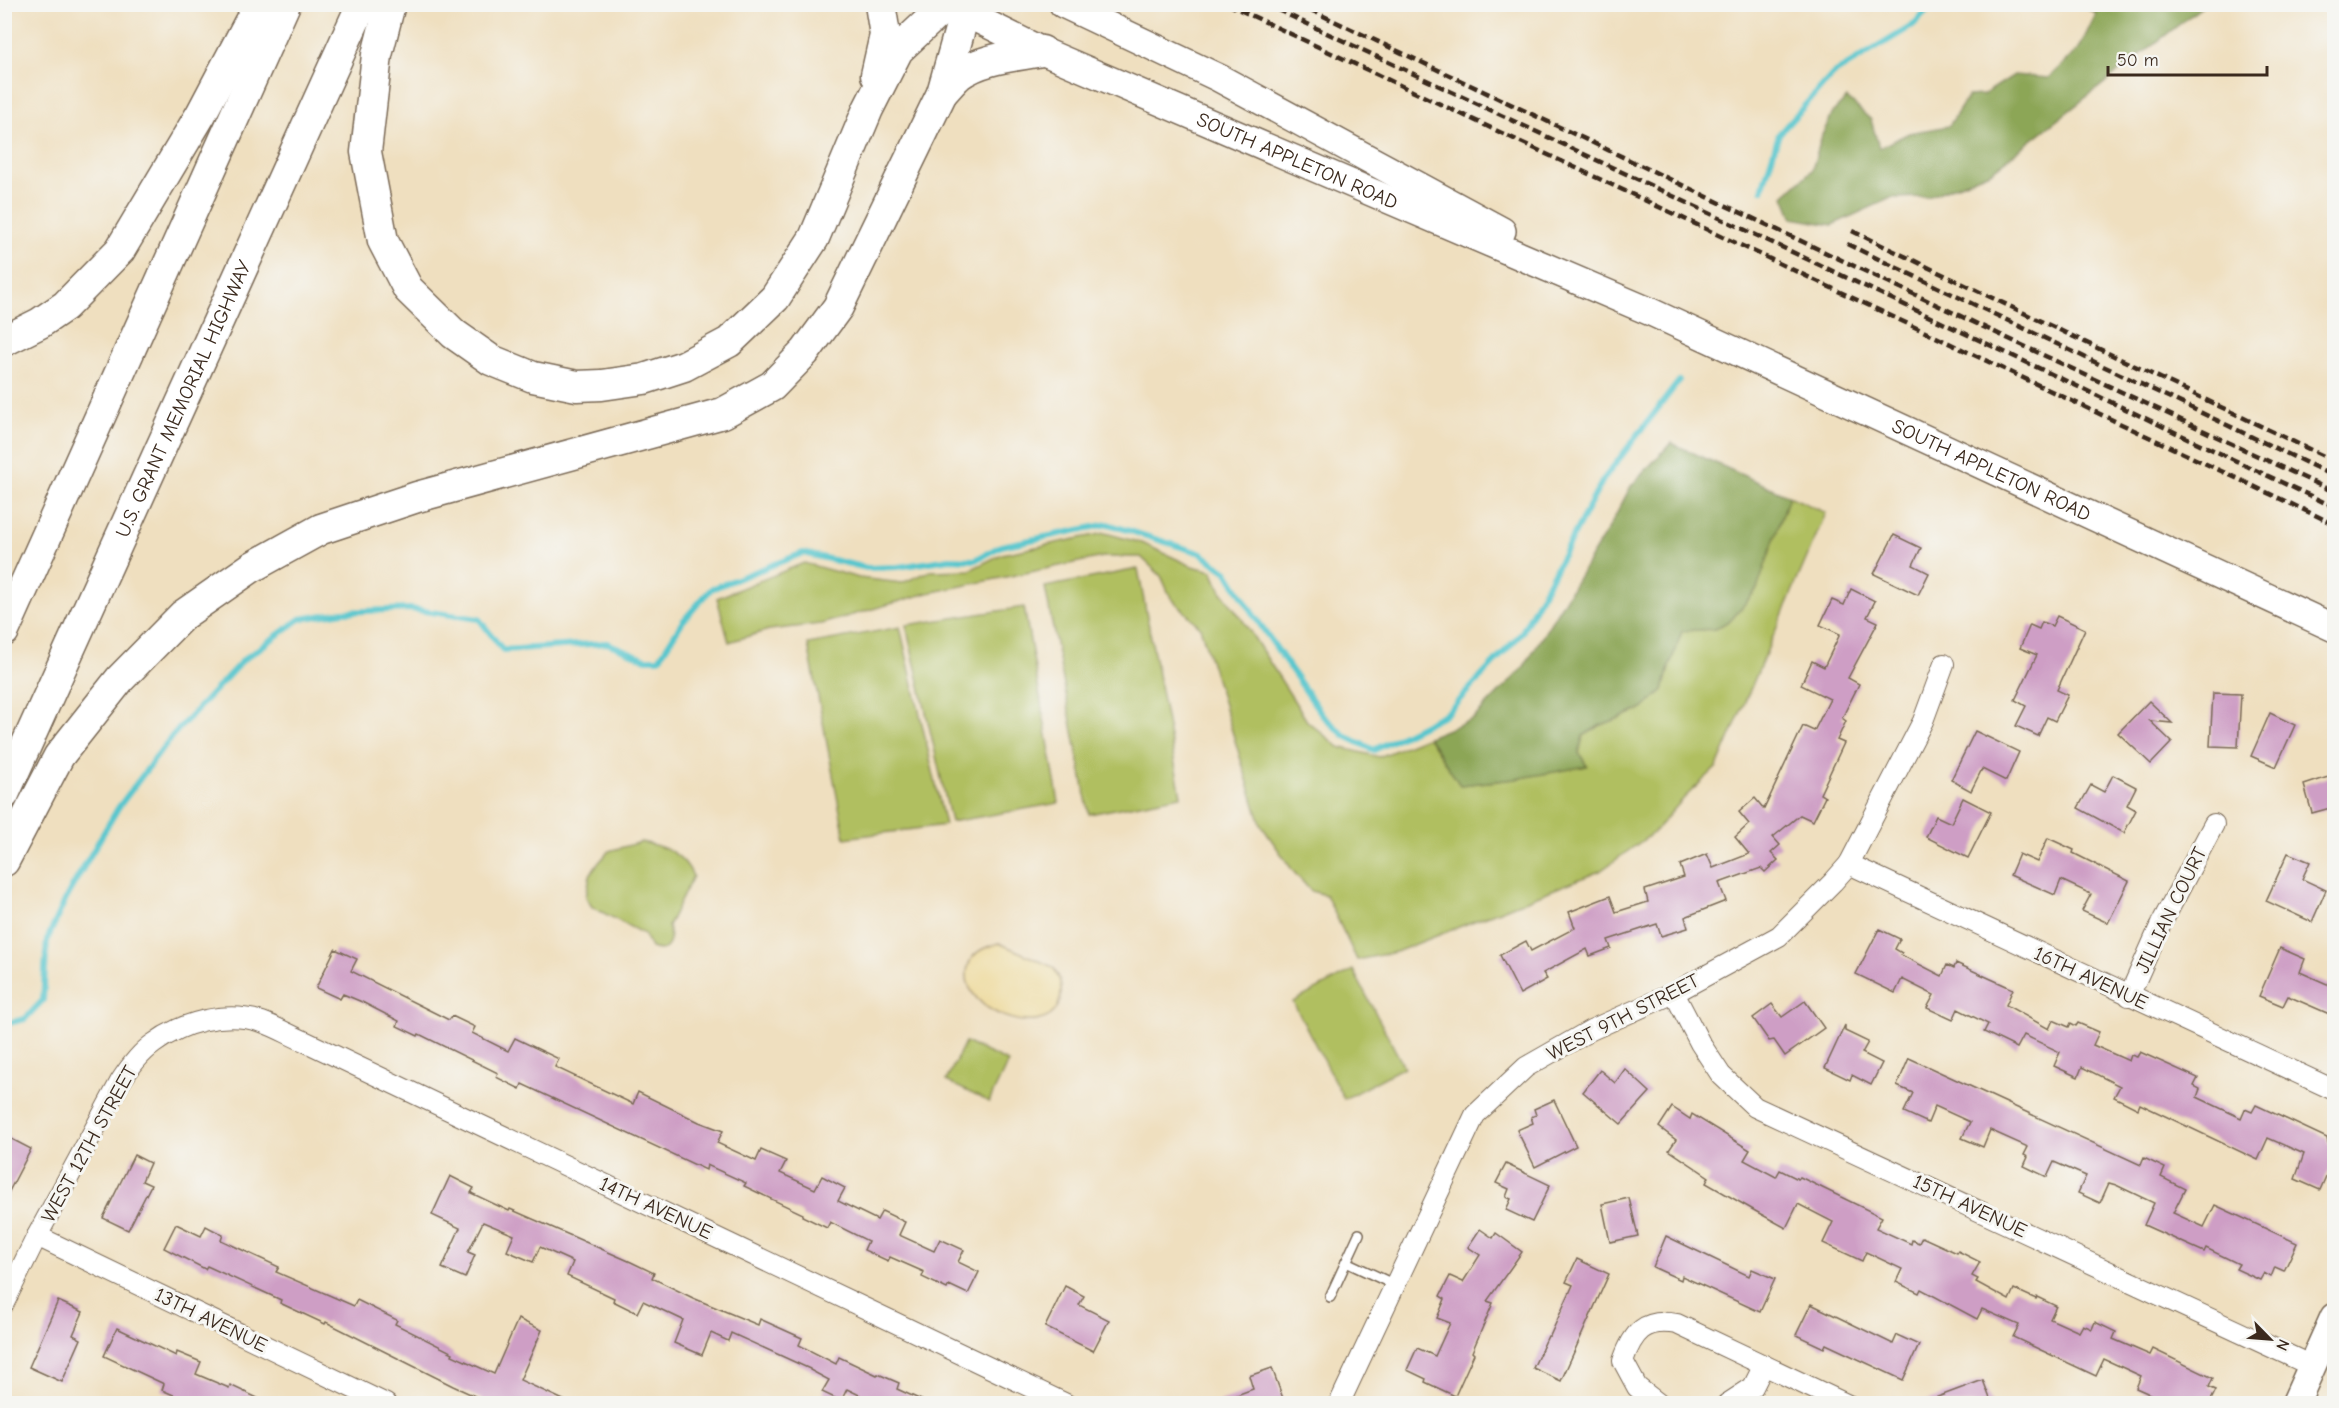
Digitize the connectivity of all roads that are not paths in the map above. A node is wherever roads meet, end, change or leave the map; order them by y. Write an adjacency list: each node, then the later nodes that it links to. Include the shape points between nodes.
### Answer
1 (259, 4): 12 (main road, via 183,146 120,250 65,306)
2 (285, 4): 14 (main road)
3 (362, 4): 16 (main road, U.S. GRANT MEMORIAL HIGHWAY)
4 (390, 4): 10 (main road, via 377,55 366,152 383,241 408,289 454,334 491,360 533,377 577,386 644,379 684,366 729,342 775,298 814,238)
5 (880, 4): 10 (main road, via 885,35)
6 (1063, 4): 11 (main road, SOUTH APPLETON ROAD, via 1219,78)
7 (960, 8): 8 (main road, SOUTH APPLETON ROAD); 9 (main road); 10 (main road, via 898,50)
8 (1042, 51): 9 (main road, via 973,67); 11 (main road, SOUTH APPLETON ROAD)
9 (942, 93): 18 (main road, via 838,307 805,352 772,386 723,413 417,497 321,529 252,567 183,615 120,679 59,756)
10 (868, 109)
11 (1651, 312): 13 (main road, SOUTH APPLETON ROAD)
12 (4, 341)
13 (2334, 628)
14 (4, 631)
15 (1944, 664): 19 (street, WEST 9TH STREET, via 1923,721)
16 (4, 794)
17 (2214, 824): 21 (street, JILLIAN COURT, via 2161,924)
18 (4, 861)
19 (1849, 864): 20 (street, WEST 9TH STREET, via 1779,936); 21 (street, 16TH AVENUE)
20 (1674, 993): 27 (street, WEST 9TH STREET, via 1591,1030 1526,1067 1475,1115); 32 (street, 15TH AVENUE, via 1722,1076 1755,1107)
21 (2129, 996): 23 (street, 16TH AVENUE)
22 (244, 1019): 25 (street, WEST 12TH STREET, via 219,1018 195,1023 172,1032 134,1062); 34 (street, 14TH AVENUE, via 261,1022 304,1041)
23 (2334, 1090)
24 (1359, 1233): 26 (lane)
25 (37, 1236): 29 (street, WEST 12TH STREET); 33 (street, 13TH AVENUE)
26 (1346, 1262): 27 (lane); 28 (lane)
27 (1395, 1285): 35 (street, WEST 9TH STREET)
28 (1330, 1297)
29 (4, 1303)
30 (2334, 1317): 32 (main road)
31 (1764, 1365): 36 (street, via 1677,1324 1652,1325 1640,1330 1630,1342 1623,1361 1637,1387); 37 (street, via 1753,1388); 38 (street)
32 (2312, 1366): 39 (main road)
33 (386, 1404)
34 (1066, 1404)
35 (1339, 1404)
36 (1659, 1404)
37 (1727, 1404)
38 (1846, 1404)
39 (2295, 1404)

